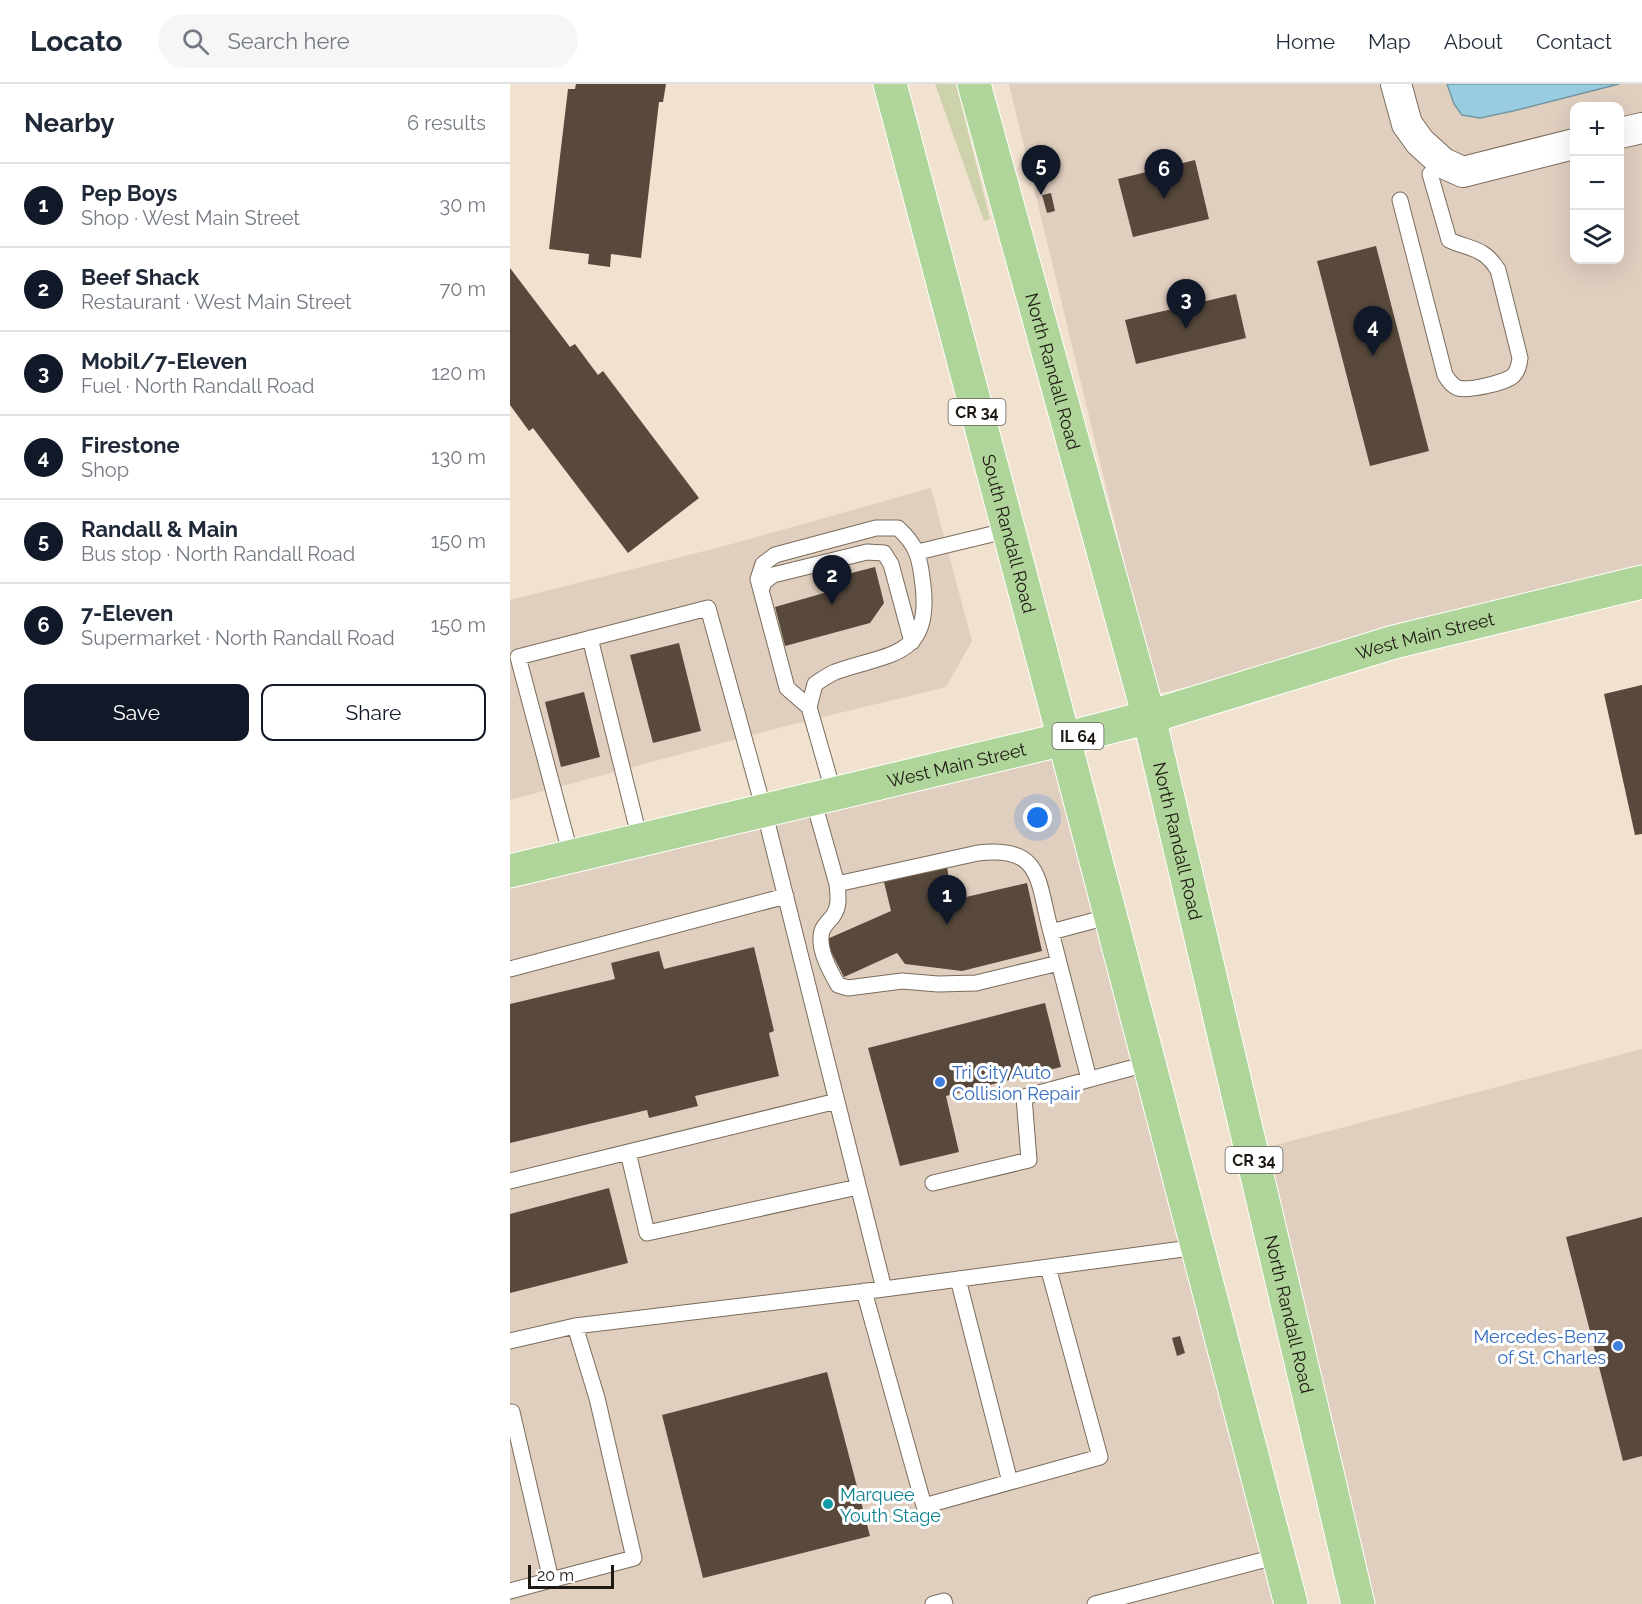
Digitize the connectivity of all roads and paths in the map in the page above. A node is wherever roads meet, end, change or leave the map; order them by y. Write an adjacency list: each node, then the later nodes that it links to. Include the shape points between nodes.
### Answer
1 (890, 84): 9 (main road, South Randall Road / CR 34)
2 (974, 84): 16 (main road, North Randall Road / CR 34)
3 (1396, 84): 6 (street, via 1407,124 1420,142 1443,163 1463,172)
4 (1642, 128): 5 (street)
5 (1624, 132)
6 (1570, 145)
7 (1430, 174): 8 (lane, via 1449,240 1484,253 1498,270 1520,358 1512,376 1470,389 1451,384 1445,375)
8 (1400, 200)
9 (1008, 530): 10 (lane); 17 (main road, South Randall Road / CR 34)
10 (918, 552): 12 (lane, via 898,528 876,528 775,555 763,564 758,579); 14 (lane, via 925,606 921,627)
11 (1642, 582): 16 (main road, West Main Street / IL 64, via 1394,642)
12 (761, 591): 14 (lane, via 773,575 867,552 884,554 891,564); 15 (lane, via 787,688)
13 (590, 638): 19 (lane, via 708,608); 20 (lane); 21 (lane, via 518,657)
14 (912, 642): 15 (lane, via 894,654 834,673 815,684)
15 (808, 706): 18 (lane)
16 (1149, 717): 17 (main road, West Main Street / IL 64); 52 (main road, North Randall Road / CR 34)
17 (1064, 740): 18 (main road, West Main Street / IL 64); 25 (main road, CR 34)
18 (823, 797): 19 (main road, West Main Street / IL 64); 23 (lane)
19 (764, 810): 20 (main road, West Main Street / IL 64); 24 (lane)
20 (640, 840): 21 (main road, West Main Street / IL 64)
21 (571, 856): 22 (main road, West Main Street / IL 64)
22 (510, 871)
23 (837, 884): 26 (lane, via 999,850 1023,857 1033,869); 27 (lane, via 839,901 821,937 838,985 848,988 902,981 976,983)
24 (786, 896): 28 (lane); 31 (lane)
25 (1111, 916): 26 (lane); 29 (main road, CR 34)
26 (1051, 932): 27 (lane)
27 (1059, 963): 30 (lane)
28 (510, 969)
29 (1150, 1063): 30 (lane); 36 (main road, CR 34)
30 (1089, 1079): 34 (lane, via 1024,1097 1029,1160)
31 (837, 1101): 32 (lane); 35 (lane)
32 (628, 1152): 33 (lane); 35 (lane, via 647,1233)
33 (510, 1181)
34 (933, 1183)
35 (858, 1187): 39 (lane)
36 (1198, 1247): 37 (lane); 45 (main road, CR 34)
37 (1048, 1267): 38 (lane); 44 (lane, via 1100,1457)
38 (958, 1279): 39 (lane); 44 (lane)
39 (884, 1289): 40 (lane)
40 (864, 1291): 41 (lane); 44 (lane, via 924,1506)
41 (574, 1326): 42 (lane); 46 (lane, via 597,1398 634,1558)
42 (510, 1341)
43 (510, 1412): 46 (lane)
44 (1010, 1482)
45 (1279, 1556): 50 (lane); 51 (main road, CR 34)
46 (551, 1580): 47 (lane)
47 (510, 1592)
48 (933, 1604): 49 (lane)
49 (945, 1604)
50 (1095, 1604)
51 (1291, 1604)
52 (1358, 1604)

